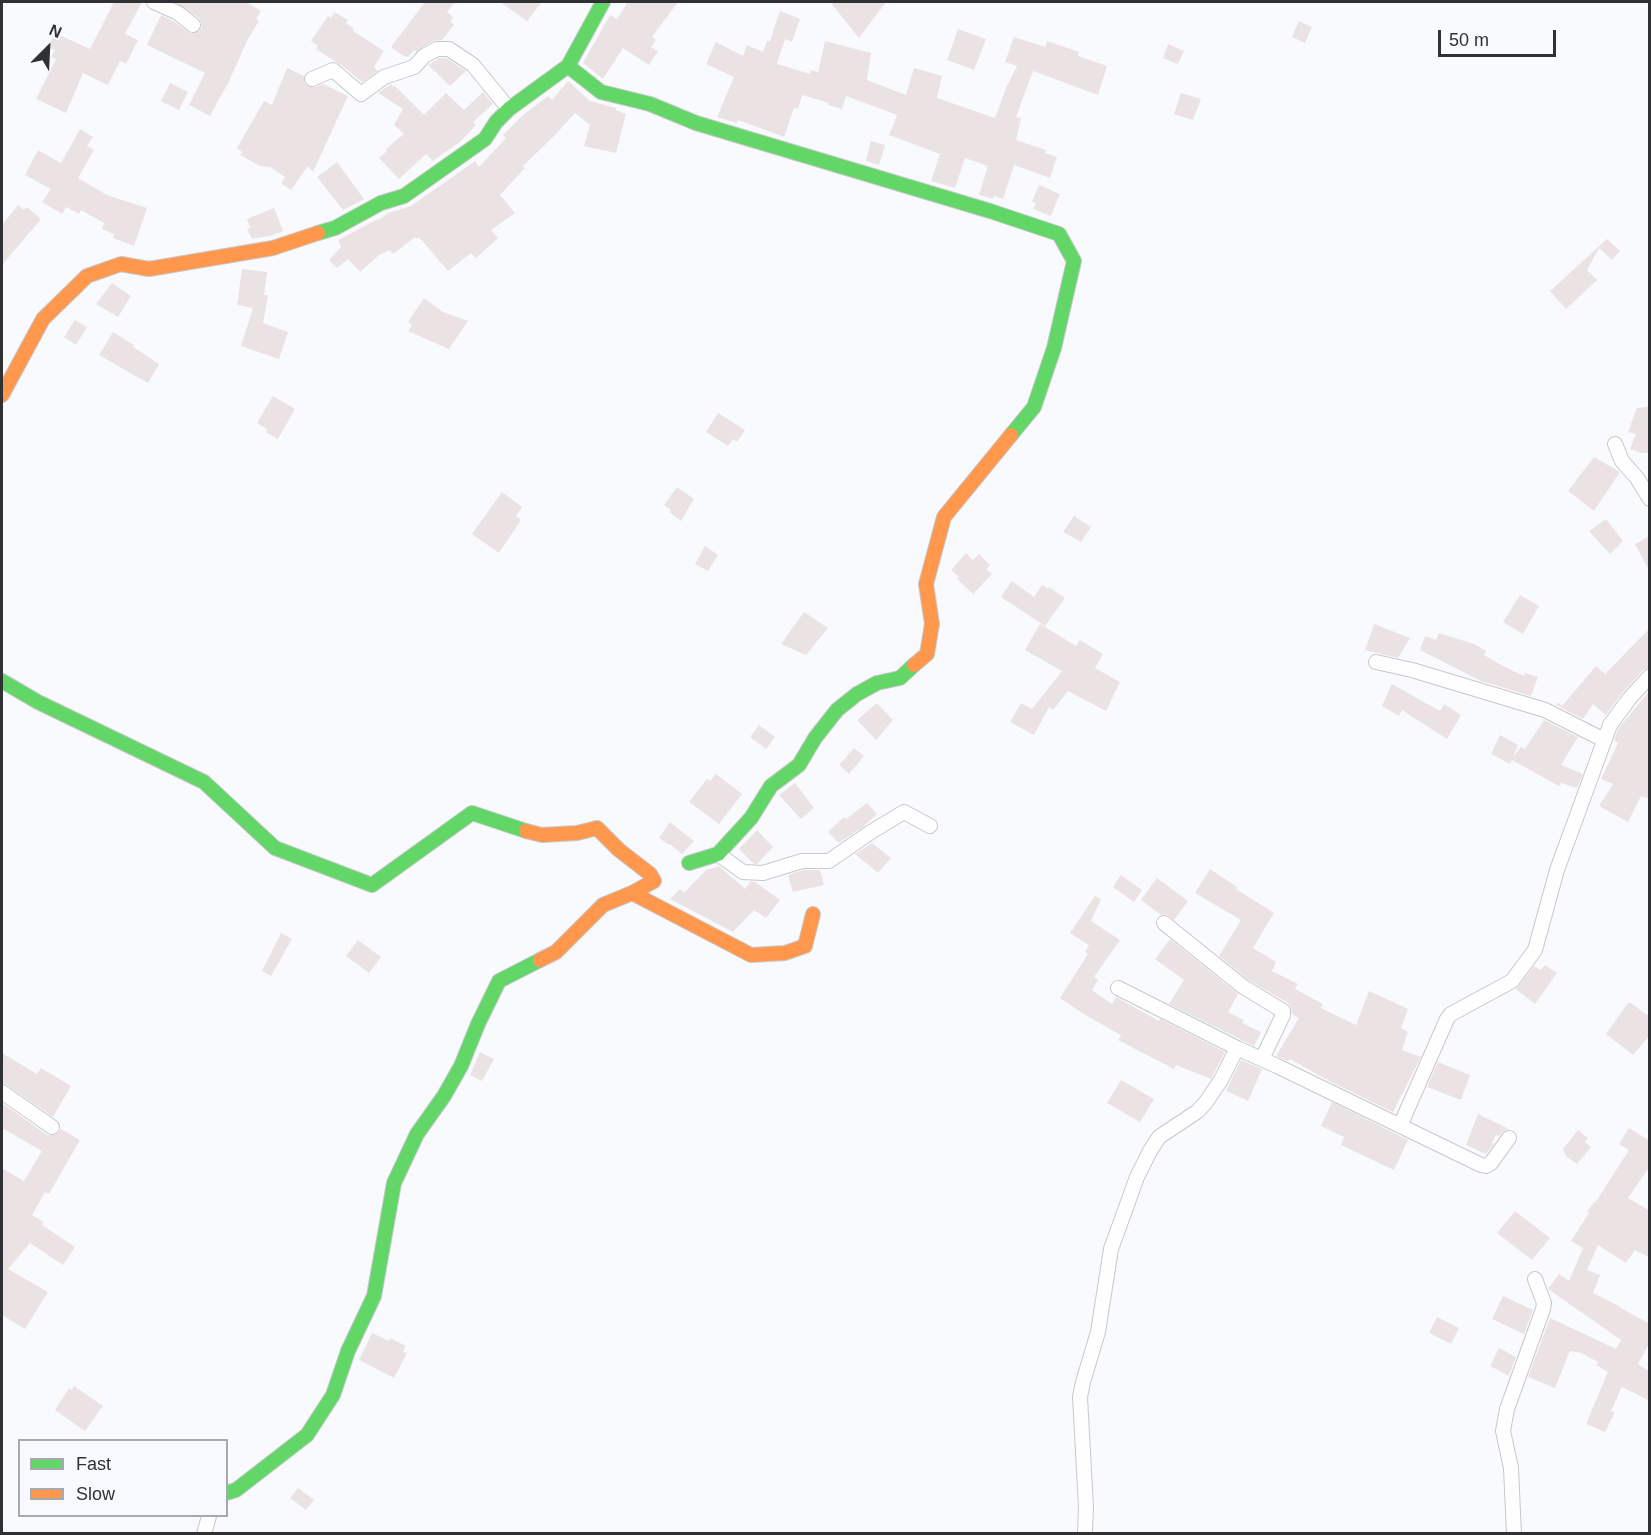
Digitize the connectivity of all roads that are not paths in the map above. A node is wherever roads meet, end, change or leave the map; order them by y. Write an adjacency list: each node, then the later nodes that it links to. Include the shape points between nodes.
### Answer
1 (154, 2): 3 (street)
2 (603, 2): 4 (street)
3 (193, 25)
4 (568, 66): 6 (street); 15 (street, via 601,92 650,104 696,123 1059,234 1074,261 1054,348 1034,407 944,517 926,584 932,624 927,654 900,678 877,683 837,710 799,765 771,786 751,818)
5 (312, 79): 6 (street, via 333,70 361,94 384,77 414,67 437,49 448,49 472,65)
6 (509, 109): 7 (street, via 485,139 404,196 381,203 334,228 273,248 150,269 121,264 87,276 43,319)
7 (2, 395)
8 (1615, 444): 9 (street, via 1622,461)
9 (1650, 499)
10 (1376, 662): 13 (street, via 1545,710)
11 (1650, 676): 13 (street, via 1610,725)
12 (2, 681): 17 (street, via 204,782 275,848 372,885 472,813 542,835 597,828 654,881)
13 (1604, 740): 24 (street, via 1557,870 1535,951 1512,981 1451,1014)
14 (930, 826): 15 (street, via 904,812 830,861 802,861 763,873 743,872)
15 (718, 854): 16 (street)
16 (689, 862)
17 (632, 893): 18 (street, via 751,955 785,953 805,946); 28 (street, via 603,905 556,952 499,981 461,1066 417,1134 394,1183 374,1296 333,1395 307,1435 264,1470)
18 (813, 914)
19 (1164, 923): 22 (street, via 1242,986 1283,1011)
20 (1118, 988): 21 (street)
21 (1237, 1048): 22 (street); 31 (street, via 1206,1102 1159,1137 1150,1151 1111,1249 1098,1332 1080,1397)
22 (1262, 1059): 24 (street)
23 (2, 1092): 25 (street)
24 (1400, 1126): 26 (street, via 1486,1166)
25 (52, 1127)
26 (1509, 1138)
27 (1535, 1279): 32 (street, via 1543,1310 1507,1409 1503,1431 1511,1468)
28 (228, 1492)
29 (208, 1517): 30 (street)
30 (204, 1533)
31 (1085, 1533)
32 (1514, 1533)

